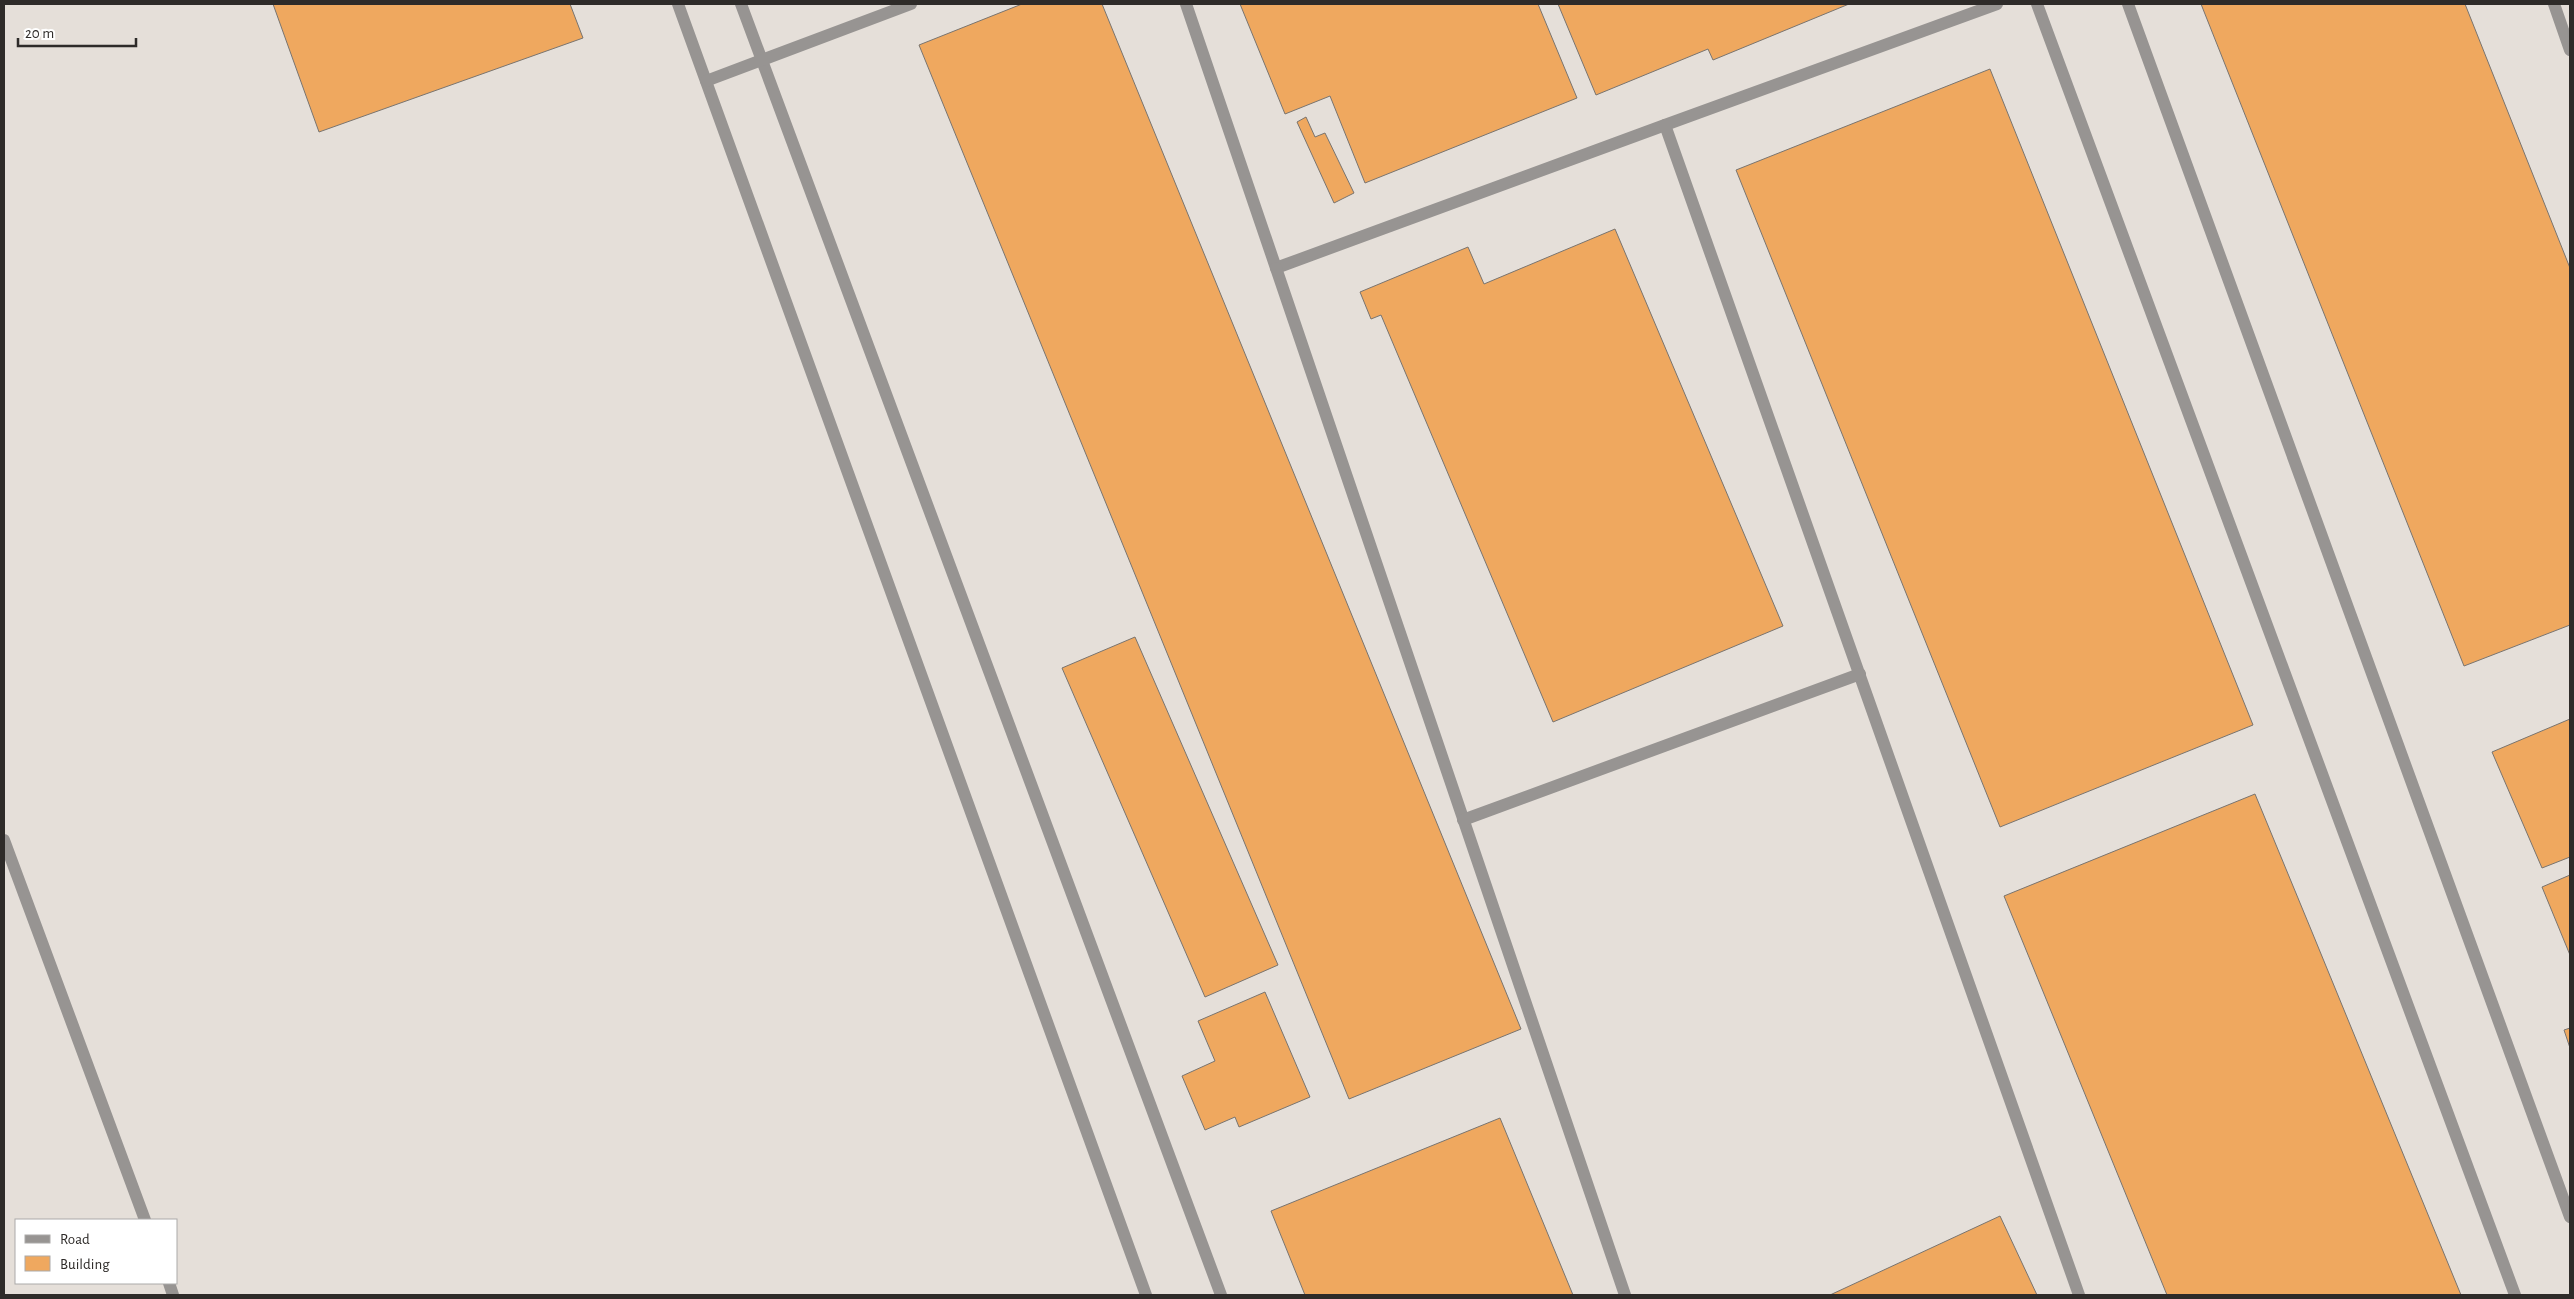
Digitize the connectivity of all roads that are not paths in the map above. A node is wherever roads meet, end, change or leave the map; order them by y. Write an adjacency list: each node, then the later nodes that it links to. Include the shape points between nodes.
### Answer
1 (678, 4): 11 (street)
2 (741, 4): 10 (street)
3 (911, 4): 10 (street)
4 (1186, 4): 13 (street)
5 (1997, 4): 12 (street)
6 (2037, 4): 23 (street)
7 (2128, 4): 17 (street)
8 (2554, 4): 9 (street)
9 (2570, 50)
10 (762, 60): 11 (street); 20 (street)
11 (706, 81): 19 (street)
12 (1665, 125): 13 (street); 14 (street)
13 (1276, 268): 15 (street)
14 (1860, 674): 15 (street); 22 (street)
15 (1463, 820): 21 (street)
16 (4, 840): 18 (street)
17 (2570, 1217)
18 (145, 1219)
19 (1146, 1295)
20 (1221, 1295)
21 (1624, 1295)
22 (2079, 1295)
23 (2515, 1295)

